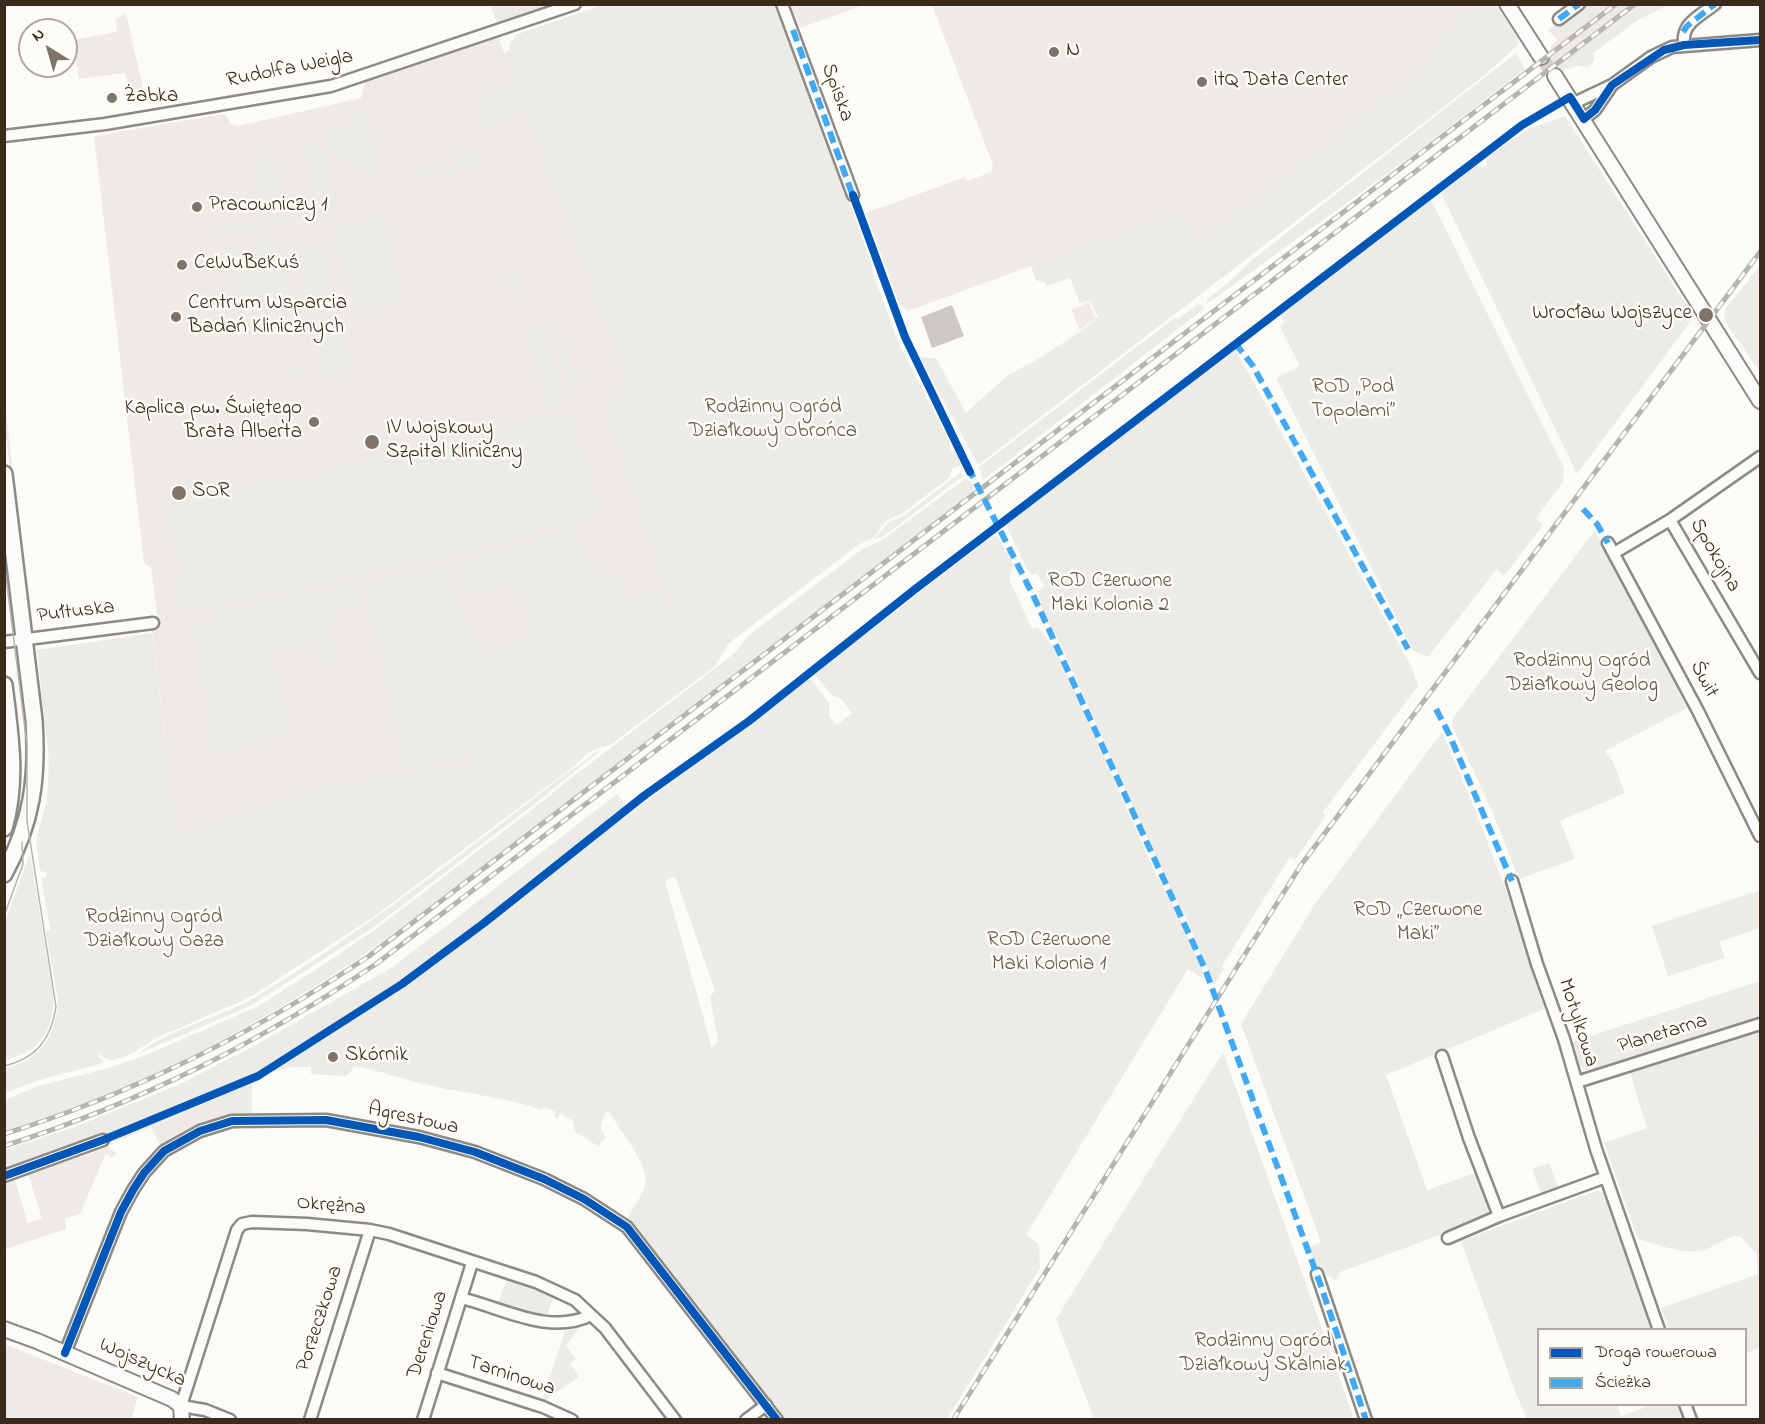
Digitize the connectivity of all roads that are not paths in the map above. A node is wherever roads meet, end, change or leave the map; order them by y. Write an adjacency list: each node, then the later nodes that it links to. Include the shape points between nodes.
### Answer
1 (575, 4): 14 (street, Rudolfa Weigla, via 331,86 105,124)
2 (782, 4): 15 (street, Spiska)
3 (1507, 4): 9 (street)
4 (1579, 4): 6 (street)
5 (1715, 4): 8 (street, via 1687,26)
6 (1558, 19)
7 (1761, 40): 8 (street)
8 (1684, 45): 11 (street, via 1658,53)
9 (1541, 57)
10 (1555, 76): 12 (street)
11 (1612, 85): 12 (street); 13 (street)
12 (1572, 100): 13 (street)
13 (1584, 119): 16 (street)
14 (4, 136)
15 (853, 195)
16 (1761, 401)
17 (1761, 457): 19 (street, Spokojna)
18 (4, 474): 23 (main road)
19 (1670, 520): 21 (street, Spokojna); 25 (street, Spokojna)
20 (1608, 543): 21 (street, Świt)
21 (1614, 554): 28 (street, Świt)
22 (153, 623): 23 (street, Pułtuska)
23 (24, 639): 24 (street, Pułtuska); 29 (main road, via 35,740 35,785 24,831)
24 (4, 642)
25 (1761, 673)
26 (4, 686): 27 (main road, via 12,750 10,799)
27 (4, 828)
28 (1761, 836)
29 (4, 874)
30 (1512, 881): 33 (street, Motylkowa)
31 (1761, 1024): 33 (street, Planetarna)
32 (1442, 1056): 37 (street)
33 (1577, 1082): 36 (street, Motylkowa)
34 (103, 1140): 35 (street)
35 (4, 1176)
36 (1606, 1177): 37 (street); 44 (street, Motylkowa)
37 (1499, 1216): 39 (street)
38 (370, 1230): 40 (street, Okrężna); 49 (street, Okrężna, via 262,1222 239,1226); 51 (street, Porzeczkowa)
39 (1448, 1238)
40 (472, 1263): 42 (street, Dereniowa); 43 (street, Okrężna, via 562,1293)
41 (1317, 1274): 57 (street)
42 (461, 1298): 43 (street, via 549,1324); 47 (street, Dereniowa)
43 (591, 1315): 54 (street, Okrężna)
44 (1659, 1328)
45 (4, 1329): 46 (street, Wojszycka)
46 (65, 1353): 48 (street, Agrestowa, via 121,1212 144,1173 164,1151 200,1131 232,1120 326,1120 475,1152 544,1179 619,1221 655,1261); 49 (street, Wojszycka, via 157,1392)
47 (437, 1373): 52 (street, Dereniowa); 53 (street, Tarninowa)
48 (766, 1405): 55 (street); 56 (street, Agrestowa)
49 (182, 1413): 50 (street, Wojszycka, via 205,1410)
50 (230, 1419)
51 (310, 1419)
52 (423, 1419)
53 (572, 1419)
54 (675, 1419)
55 (746, 1419)
56 (777, 1419)
57 (1366, 1419)

